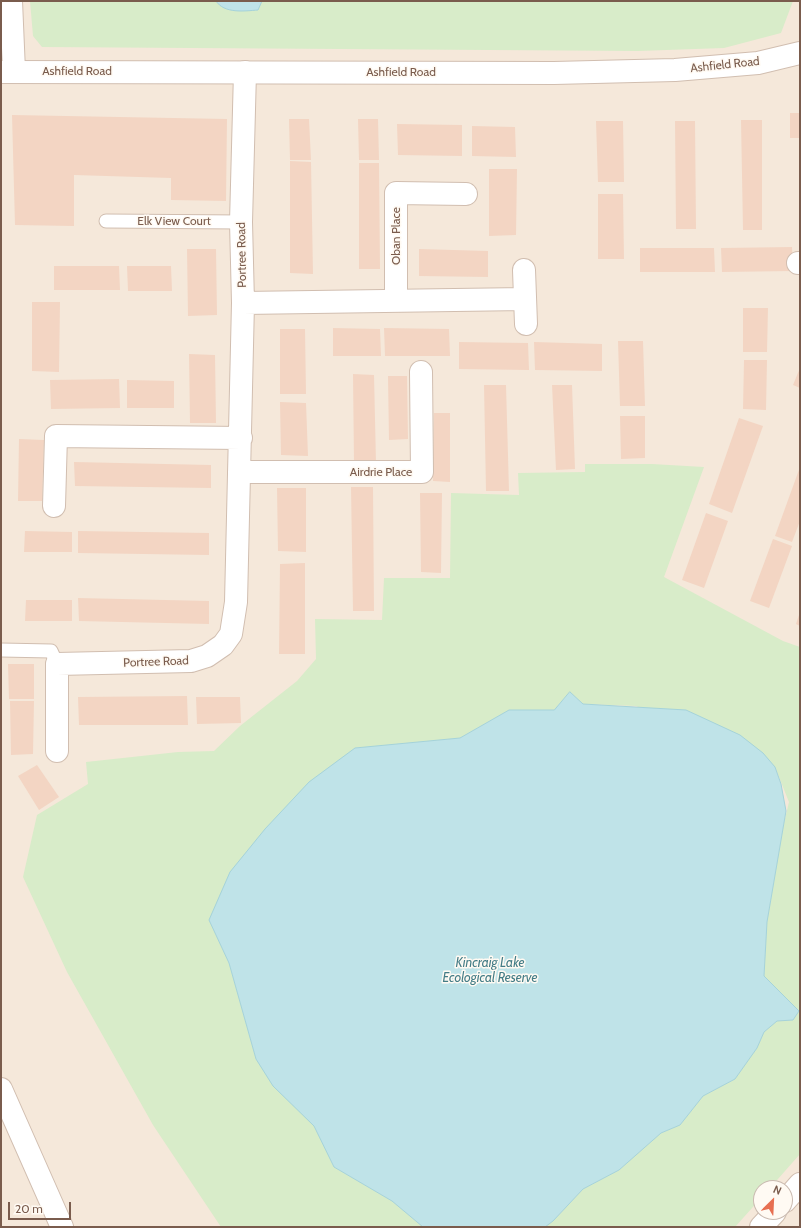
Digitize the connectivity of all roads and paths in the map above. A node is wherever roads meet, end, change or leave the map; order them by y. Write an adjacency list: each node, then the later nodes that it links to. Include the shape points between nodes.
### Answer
1 (11, 1): 3 (street)
2 (800, 53): 4 (street, Ashfield Road, via 758,63 675,70 554,73)
3 (8, 71): 4 (street, Ashfield Road)
4 (245, 72): 7 (street, Portree Road)
5 (466, 194): 10 (street, Oban Place, via 396,193)
6 (106, 221): 7 (lane, Elk View Court)
7 (241, 222): 11 (street, Portree Road)
8 (524, 270): 9 (street)
9 (525, 299): 10 (street); 12 (street)
10 (396, 301): 11 (street)
11 (243, 303): 14 (street, Portree Road)
12 (526, 324)
13 (421, 372): 15 (street, Airdrie Place, via 422,472)
14 (241, 438): 15 (street, Portree Road); 16 (street, via 56,436)
15 (239, 472): 18 (street, Portree Road, via 236,602 231,634 223,645 207,656 192,661)
16 (54, 506)
17 (1, 650): 18 (lane, via 51,651)
18 (57, 664): 19 (street)
19 (57, 751)
20 (3, 1099): 21 (street)
21 (62, 1227)

